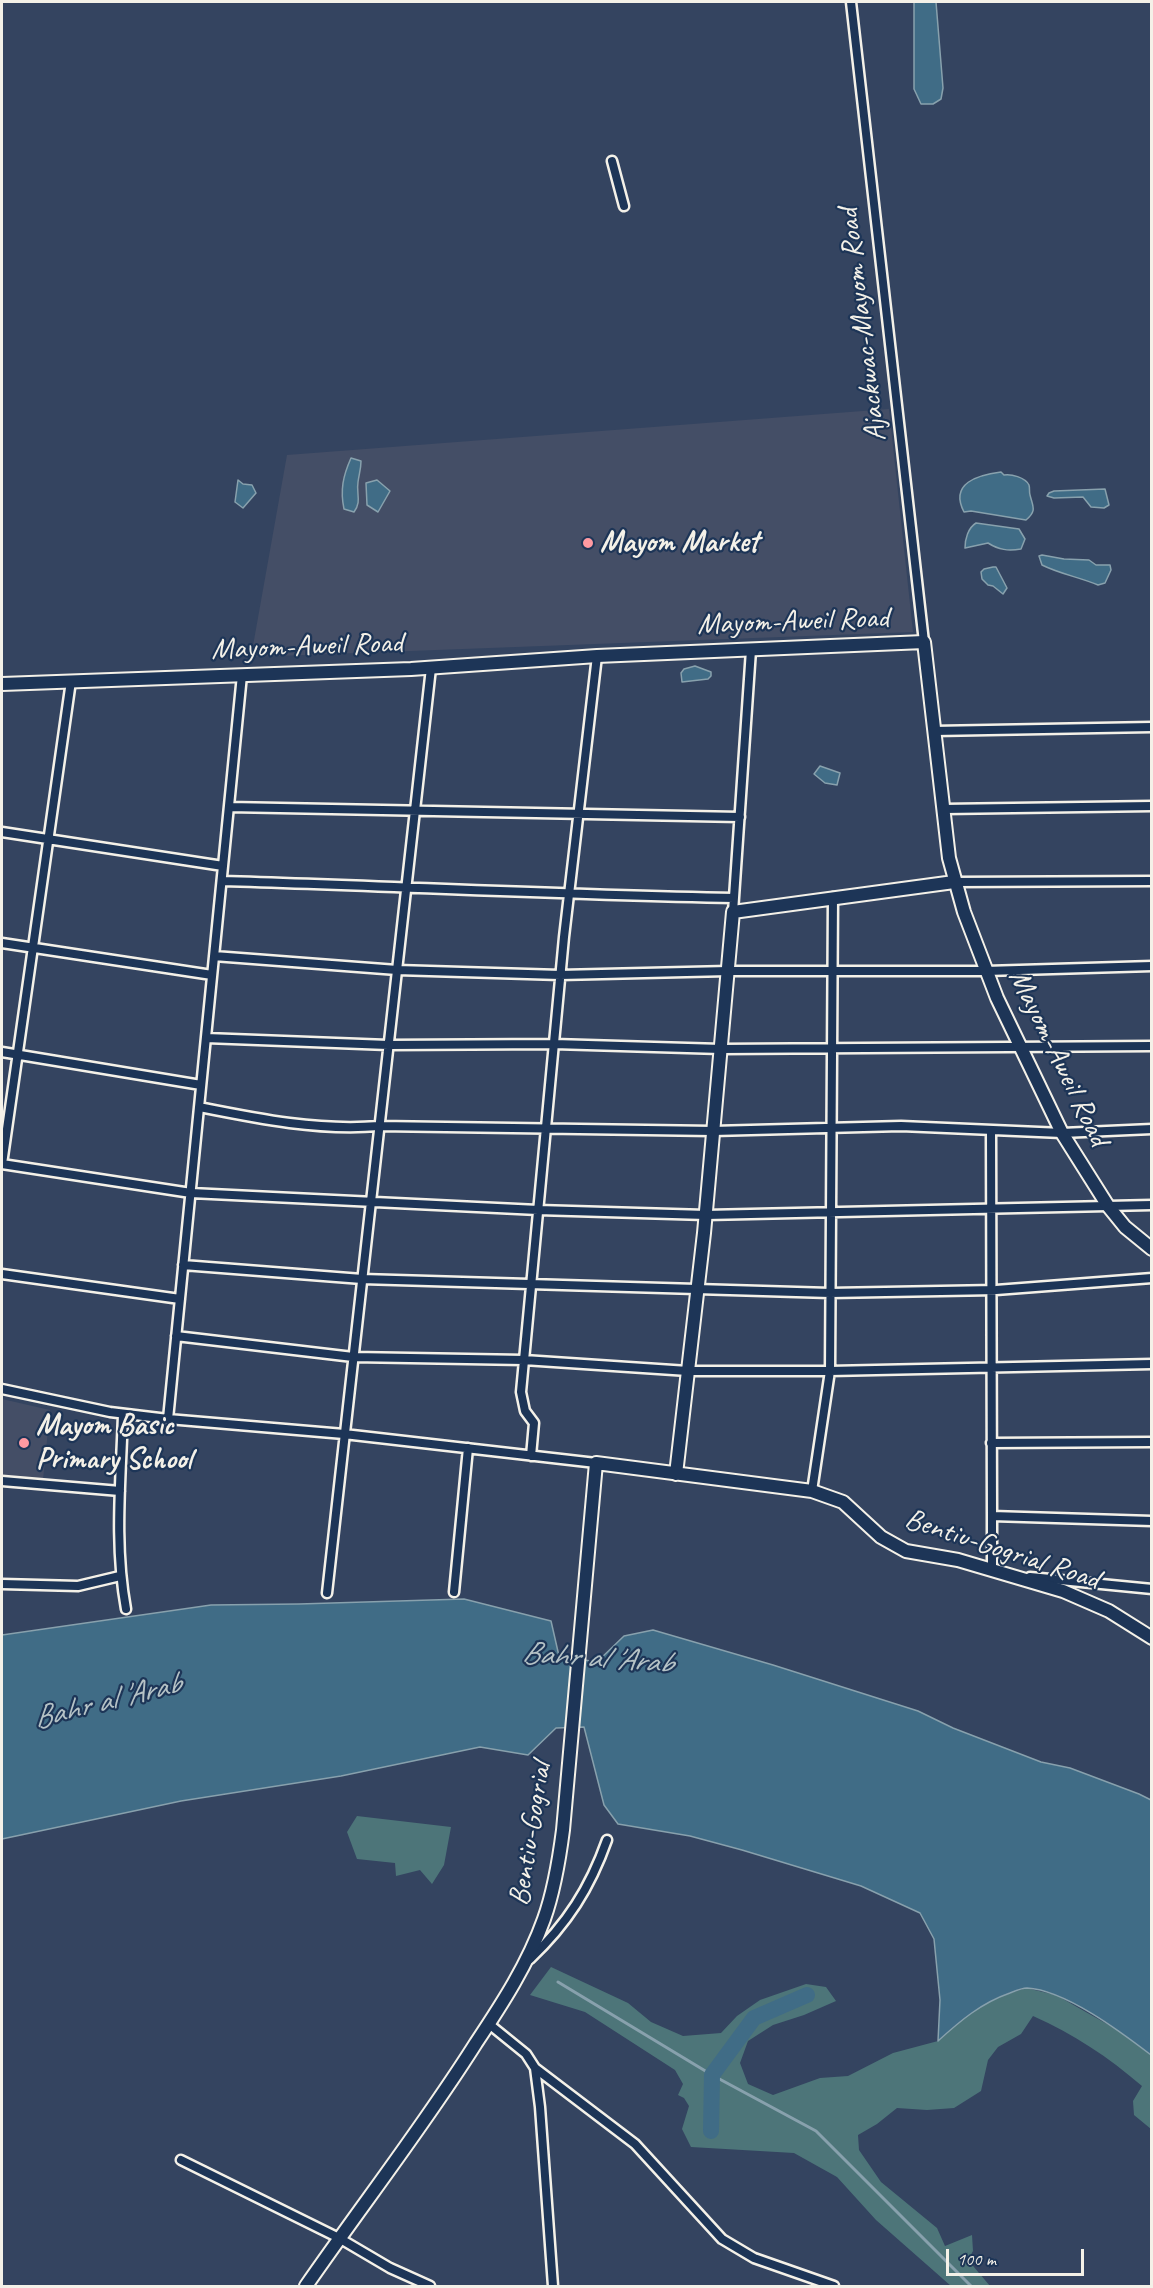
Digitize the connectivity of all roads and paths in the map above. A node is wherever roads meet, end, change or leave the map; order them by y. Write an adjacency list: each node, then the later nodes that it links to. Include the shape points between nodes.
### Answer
1 (851, 2): 4 (street, Ajackwac-Mayom Road)
2 (612, 161): 3 (street)
3 (624, 206)
4 (924, 642): 5 (main road, Mayom-Aweil Road); 12 (main road, Mayom-Aweil Road)
5 (751, 650): 6 (main road, Mayom-Aweil Road); 18 (street)
6 (597, 656): 7 (main road, Mayom-Aweil Road); 17 (street)
7 (431, 668): 8 (main road, Mayom-Aweil Road); 16 (street)
8 (242, 675): 9 (main road, Mayom-Aweil Road); 14 (street)
9 (71, 681): 10 (main road, Mayom-Aweil Road); 20 (street)
10 (2, 684)
11 (1152, 727): 12 (street)
12 (934, 731): 15 (main road, Mayom-Aweil Road)
13 (1152, 806): 15 (street)
14 (229, 807): 16 (street); 21 (street)
15 (944, 809): 24 (main road, Mayom-Aweil Road)
16 (414, 811): 17 (street); 25 (street)
17 (578, 814): 18 (street); 26 (street)
18 (740, 817): 28 (street)
19 (2, 832): 20 (street)
20 (48, 839): 21 (street); 31 (street)
21 (223, 866): 22 (street)
22 (222, 881): 25 (street); 32 (street)
23 (1152, 881): 24 (street)
24 (954, 882): 27 (main road); 36 (main road, Mayom-Aweil Road)
25 (406, 886): 26 (street); 34 (street)
26 (569, 895): 28 (street); 39 (street)
27 (833, 897): 29 (main road); 37 (street)
28 (734, 898): 29 (street)
29 (733, 912): 35 (main road)
30 (2, 943): 31 (street)
31 (32, 948): 38 (street); 48 (street)
32 (214, 956): 34 (street); 38 (street)
33 (1152, 966): 36 (street)
34 (397, 970): 39 (street); 42 (street)
35 (728, 971): 37 (street); 39 (street); 45 (main road)
36 (986, 971): 37 (street); 44 (main road, Mayom-Aweil Road)
37 (832, 972): 46 (street)
38 (212, 975): 40 (street)
39 (560, 975): 41 (street)
40 (206, 1038): 42 (street); 49 (street)
41 (554, 1044): 42 (street); 45 (street); 53 (street)
42 (388, 1045): 51 (street)
43 (1152, 1046): 44 (street)
44 (1020, 1048): 46 (street); 57 (main road, Mayom-Aweil Road)
45 (721, 1049): 46 (street); 55 (main road)
46 (832, 1049): 52 (street)
47 (2, 1052): 48 (street)
48 (17, 1055): 49 (street); 58 (street)
49 (201, 1085): 50 (street)
50 (199, 1107): 51 (street, via 270,1122); 59 (street)
51 (379, 1126): 53 (street); 60 (street)
52 (831, 1128): 55 (street); 56 (street, via 901,1126); 65 (street)
53 (546, 1130): 55 (street); 64 (street)
54 (1152, 1130): 57 (street)
55 (713, 1131): 66 (main road)
56 (991, 1131): 57 (street); 63 (street)
57 (1062, 1132): 62 (main road, Mayom-Aweil Road)
58 (2, 1164): 59 (street)
59 (191, 1192): 60 (street); 68 (street)
60 (370, 1202): 64 (street); 71 (street)
61 (1152, 1205): 62 (street)
62 (1108, 1206): 63 (street); 67 (main road, Mayom-Aweil Road, via 1125,1227)
63 (991, 1209): 65 (street); 74 (street)
64 (538, 1210): 66 (street); 72 (street)
65 (830, 1213): 66 (street); 75 (street)
66 (706, 1215): 73 (main road)
67 (1152, 1249)
68 (183, 1265): 71 (street); 76 (street)
69 (2, 1274): 76 (street)
70 (1152, 1278): 74 (street)
71 (362, 1279): 72 (street); 78 (street)
72 (531, 1286): 73 (street); 79 (street)
73 (698, 1289): 75 (street); 82 (main road)
74 (991, 1290): 75 (street); 81 (street)
75 (830, 1293): 83 (street)
76 (180, 1299): 77 (street)
77 (176, 1336): 78 (street); 86 (street)
78 (353, 1357): 79 (street); 87 (street)
79 (524, 1360): 82 (street); 91 (street, via 521,1392 525,1411 534,1423)
80 (1152, 1364): 81 (street)
81 (991, 1367): 83 (street); 89 (street)
82 (688, 1371): 83 (street); 93 (main road)
83 (830, 1371): 96 (street)
84 (2, 1389): 85 (street)
85 (123, 1414): 86 (street); 95 (street)
86 (168, 1419): 87 (street)
87 (345, 1434): 90 (street); 105 (street)
88 (1152, 1442): 89 (street)
89 (991, 1443): 97 (street)
90 (468, 1449): 91 (street); 104 (street)
91 (531, 1456): 92 (street)
92 (596, 1463): 93 (main road, Bentiu-Gogrial Road); 109 (main road, Bentiu-Gogrial, via 563,1830 554,1888)
93 (676, 1474): 96 (main road, Bentiu-Gogrial Road)
94 (2, 1481): 95 (street)
95 (120, 1491): 101 (street)
96 (812, 1491): 99 (main road, Bentiu-Gogrial Road, via 843,1502 886,1541 906,1551)
97 (992, 1516): 98 (street); 99 (street)
98 (1152, 1521)
99 (992, 1569): 100 (main road, Bentiu-Gogrial Road)
100 (1013, 1575): 103 (street); 107 (main road, Bentiu-Gogrial Road, via 1109,1611)
101 (120, 1576): 102 (street, via 78,1586); 106 (street)
102 (2, 1584)
103 (1152, 1589)
104 (454, 1592)
105 (327, 1593)
106 (126, 1609)
107 (1152, 1638)
108 (607, 1840): 109 (street, via 588,1886 572,1912)
109 (524, 1965): 110 (main road, Bentiu-Gogrial)
110 (489, 2024): 111 (street, via 526,2054); 113 (main road, Bentiu-Gogrial, via 410,2143)
111 (535, 2068): 116 (street); 117 (street, via 634,2144 722,2239 754,2258)
112 (181, 2160): 113 (street)
113 (339, 2238): 114 (main road, Bentiu-Gogrial); 115 (street)
114 (306, 2286)
115 (430, 2286)
116 (553, 2286)
117 (834, 2286)

